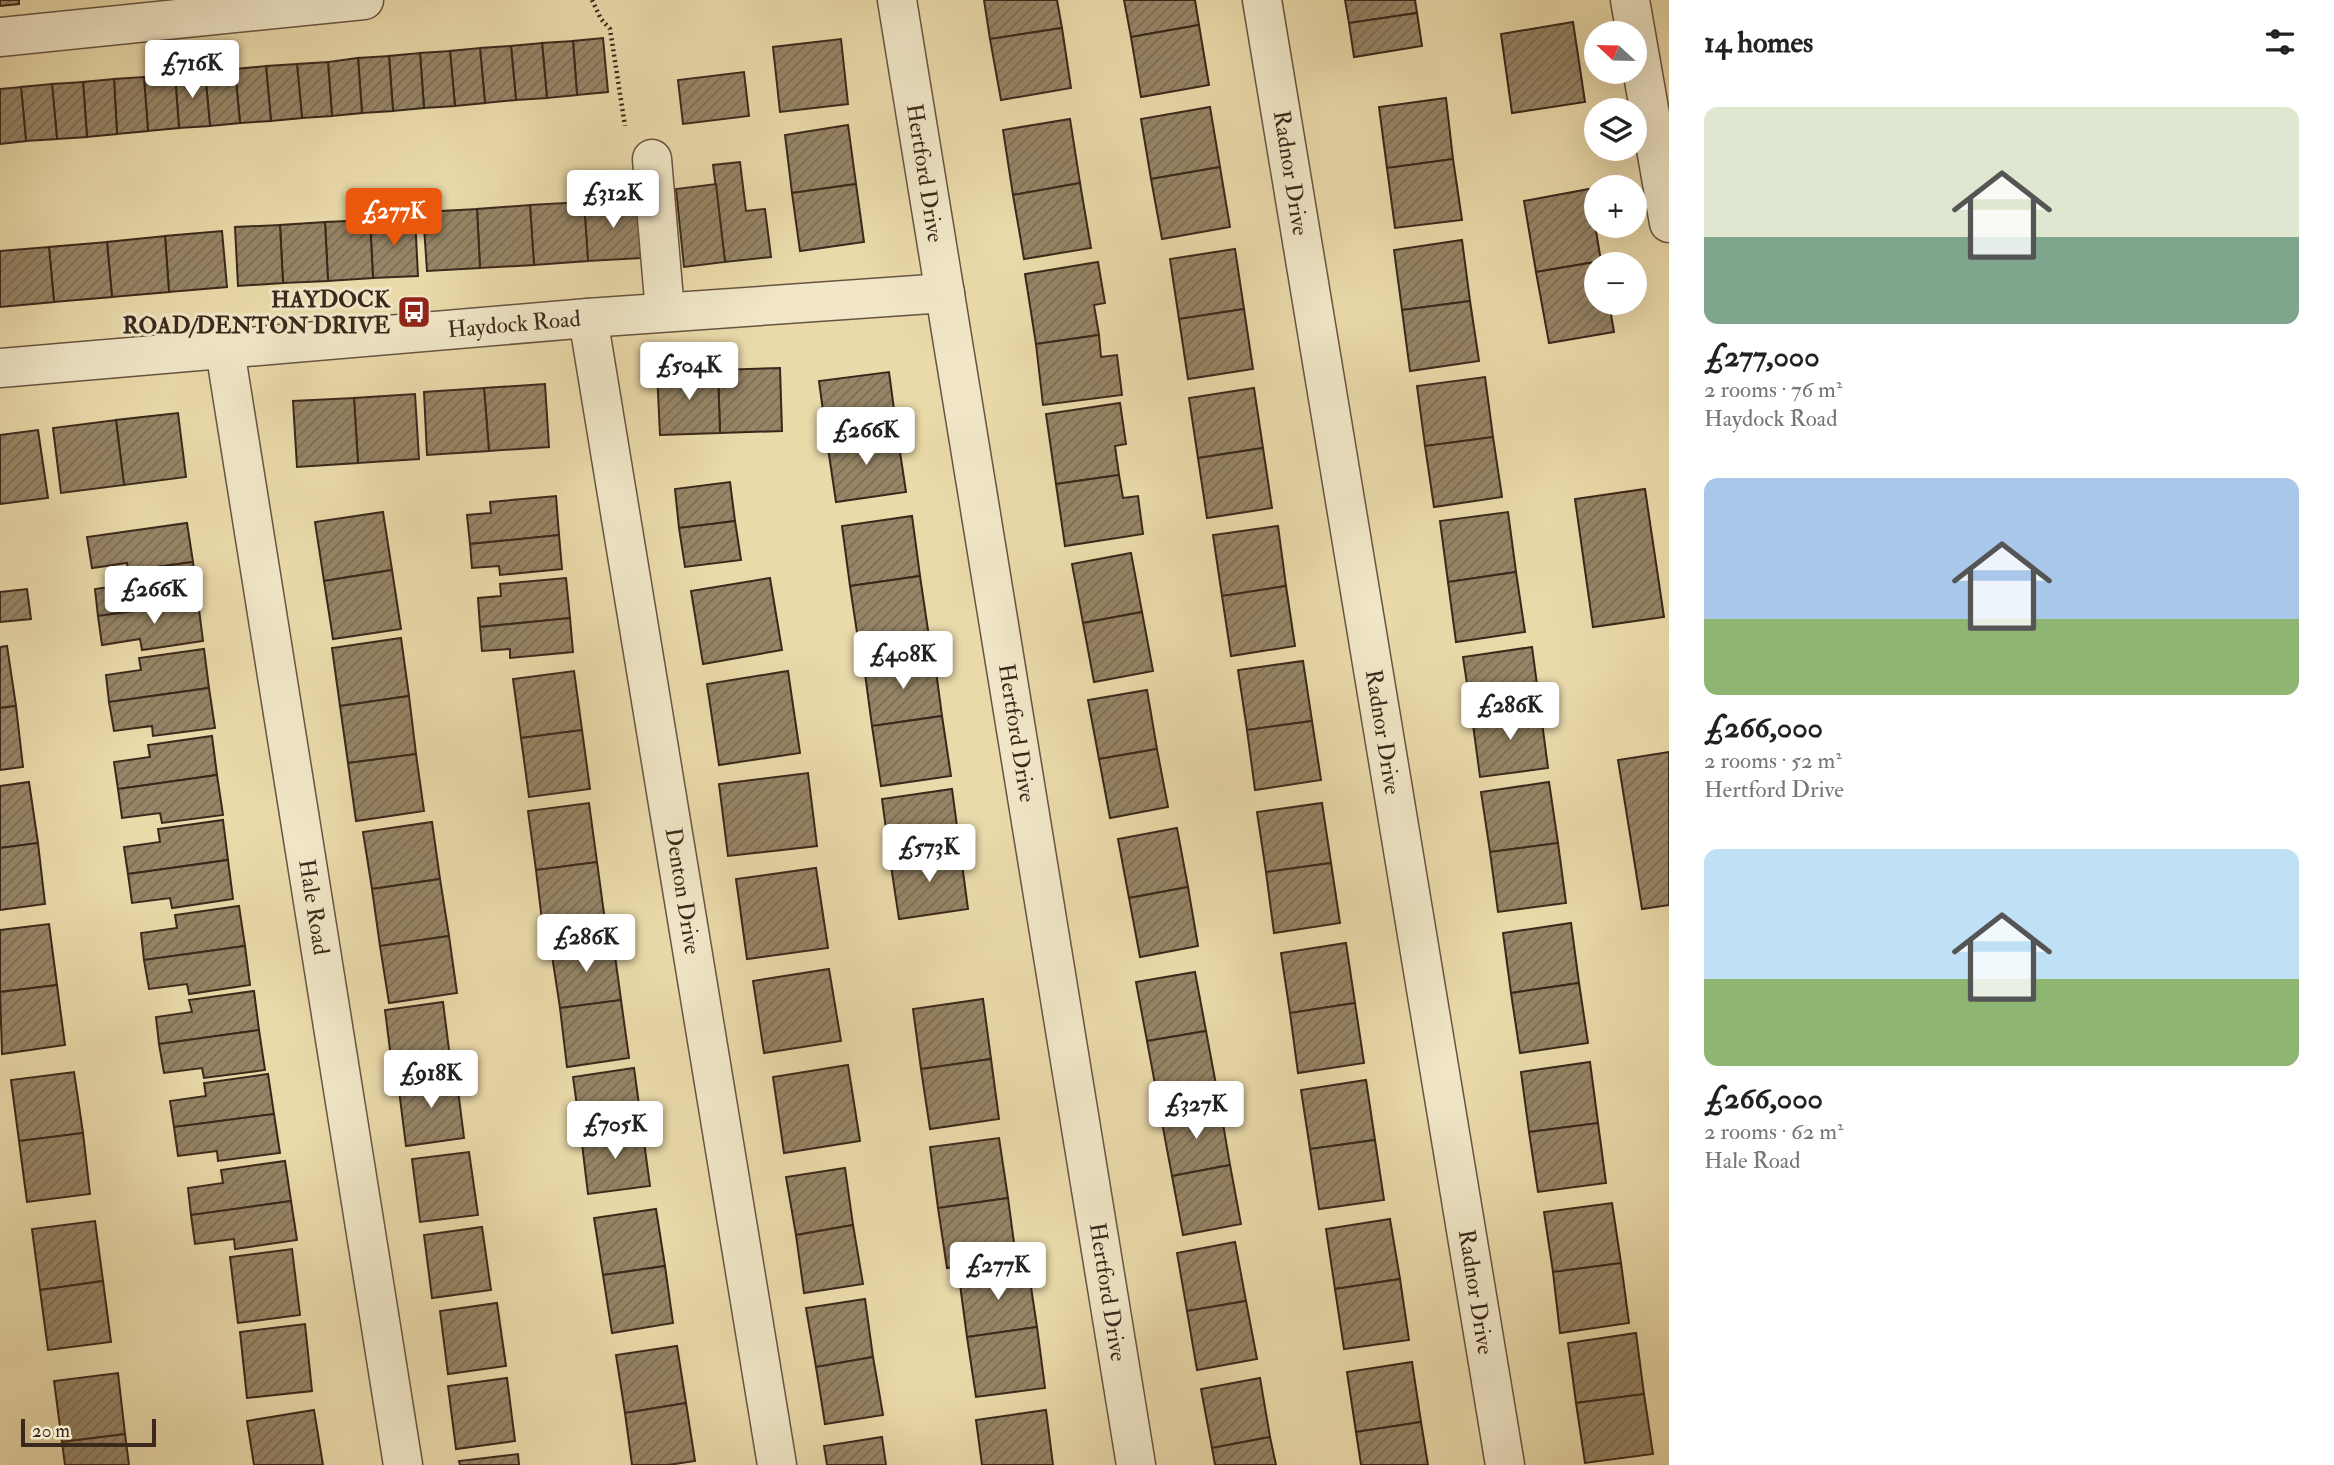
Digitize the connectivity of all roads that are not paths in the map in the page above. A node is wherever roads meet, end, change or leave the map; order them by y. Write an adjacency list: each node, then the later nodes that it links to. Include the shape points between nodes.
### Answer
1 (364, 0): 5 (street)
2 (897, 0): 8 (street, Hertford Drive)
3 (1262, 0): 16 (street, Radnor Drive)
4 (1630, 0): 7 (street)
5 (0, 37)
6 (652, 159): 9 (street)
7 (1669, 223)
8 (945, 293): 9 (street, Haydock Road); 15 (street, Hertford Drive)
9 (665, 312): 10 (street, Haydock Road)
10 (588, 318): 11 (street, Haydock Road); 14 (street, Denton Drive)
11 (225, 350): 12 (street, Haydock Road); 13 (street, Hale Road)
12 (0, 368)
13 (403, 1465)
14 (777, 1465)
15 (1136, 1465)
16 (1504, 1465)

